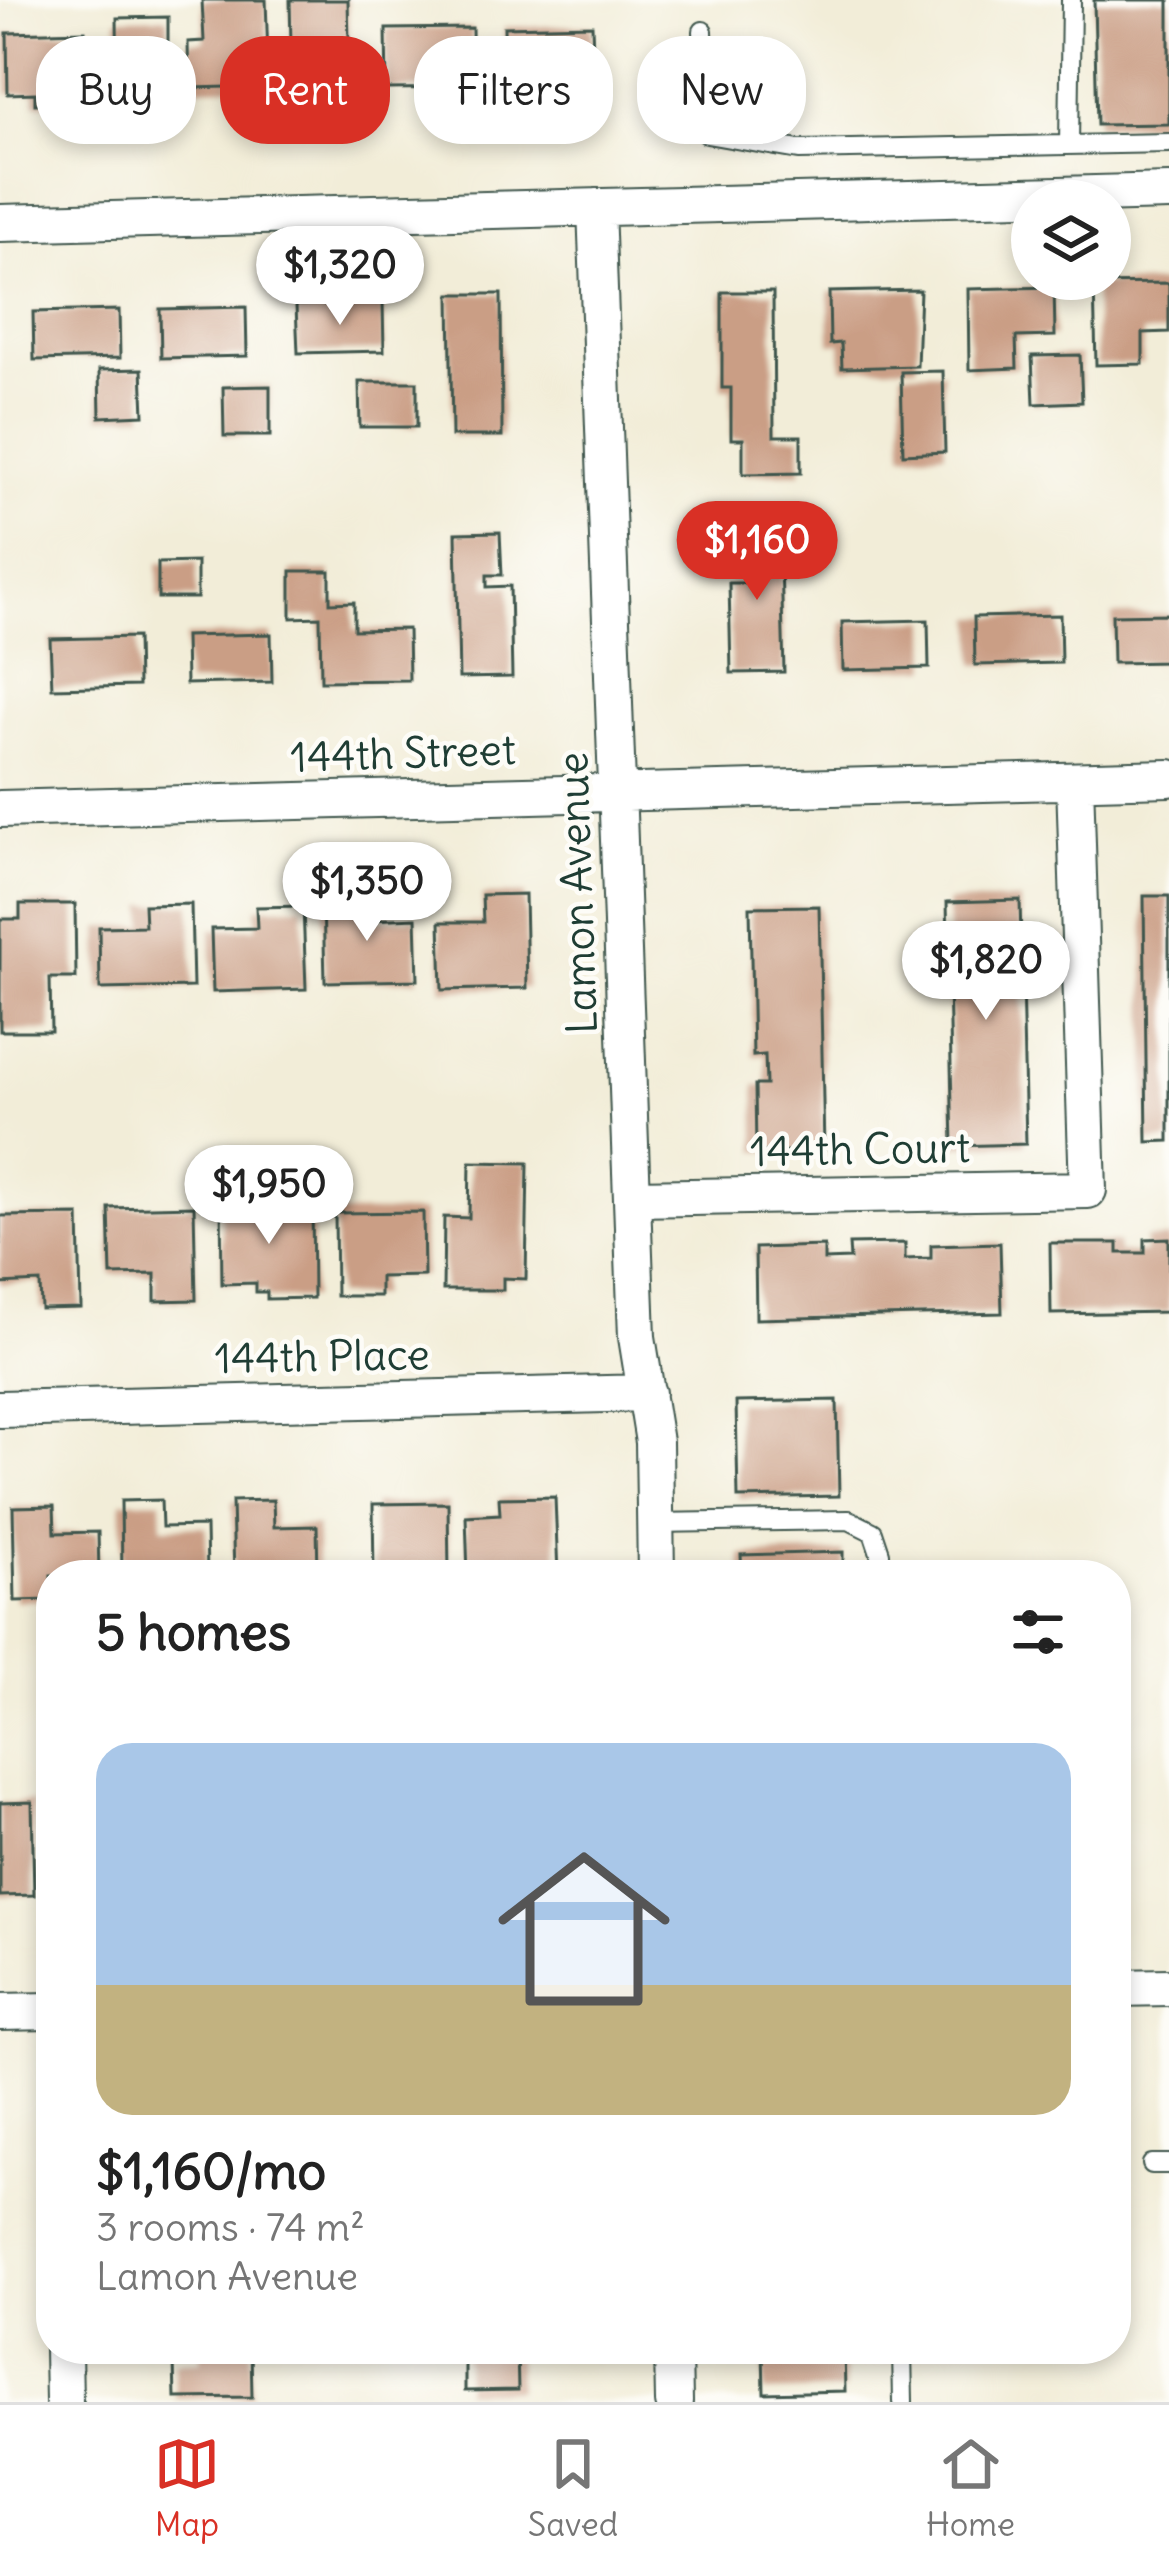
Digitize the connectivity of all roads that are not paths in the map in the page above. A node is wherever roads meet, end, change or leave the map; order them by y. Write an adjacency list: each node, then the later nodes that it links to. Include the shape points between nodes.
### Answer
1 (1071, 0): 4 (lane)
2 (703, 31): 4 (lane, via 707,134 799,150)
3 (1169, 143): 4 (lane)
4 (1069, 145)
5 (1169, 192): 6 (street)
6 (596, 207): 7 (street); 10 (street, Lamon Avenue)
7 (0, 223)
8 (1169, 778): 9 (street, 144th Street)
9 (1075, 781): 10 (street, 144th Street); 12 (street, 144th Court, via 1088,1190)
10 (618, 792): 11 (street, 144th Street); 12 (street, Lamon Avenue)
11 (0, 809)
12 (634, 1198): 13 (street, Lamon Avenue, via 637,1336)
13 (647, 1394): 14 (street, 144th Place); 15 (street, Lamon Avenue)
14 (0, 1409)
15 (655, 1523): 16 (street, Lamon Avenue); 17 (lane, via 849,1520 872,1532)
16 (656, 1560)
17 (880, 1560)
18 (1169, 1987): 19 (street)
19 (1131, 1988)
20 (36, 2011): 21 (street)
21 (0, 2012)
22 (63, 2364): 25 (street)
23 (673, 2364): 26 (street)
24 (902, 2364): 27 (lane)
25 (64, 2402)
26 (674, 2402)
27 (903, 2402)

